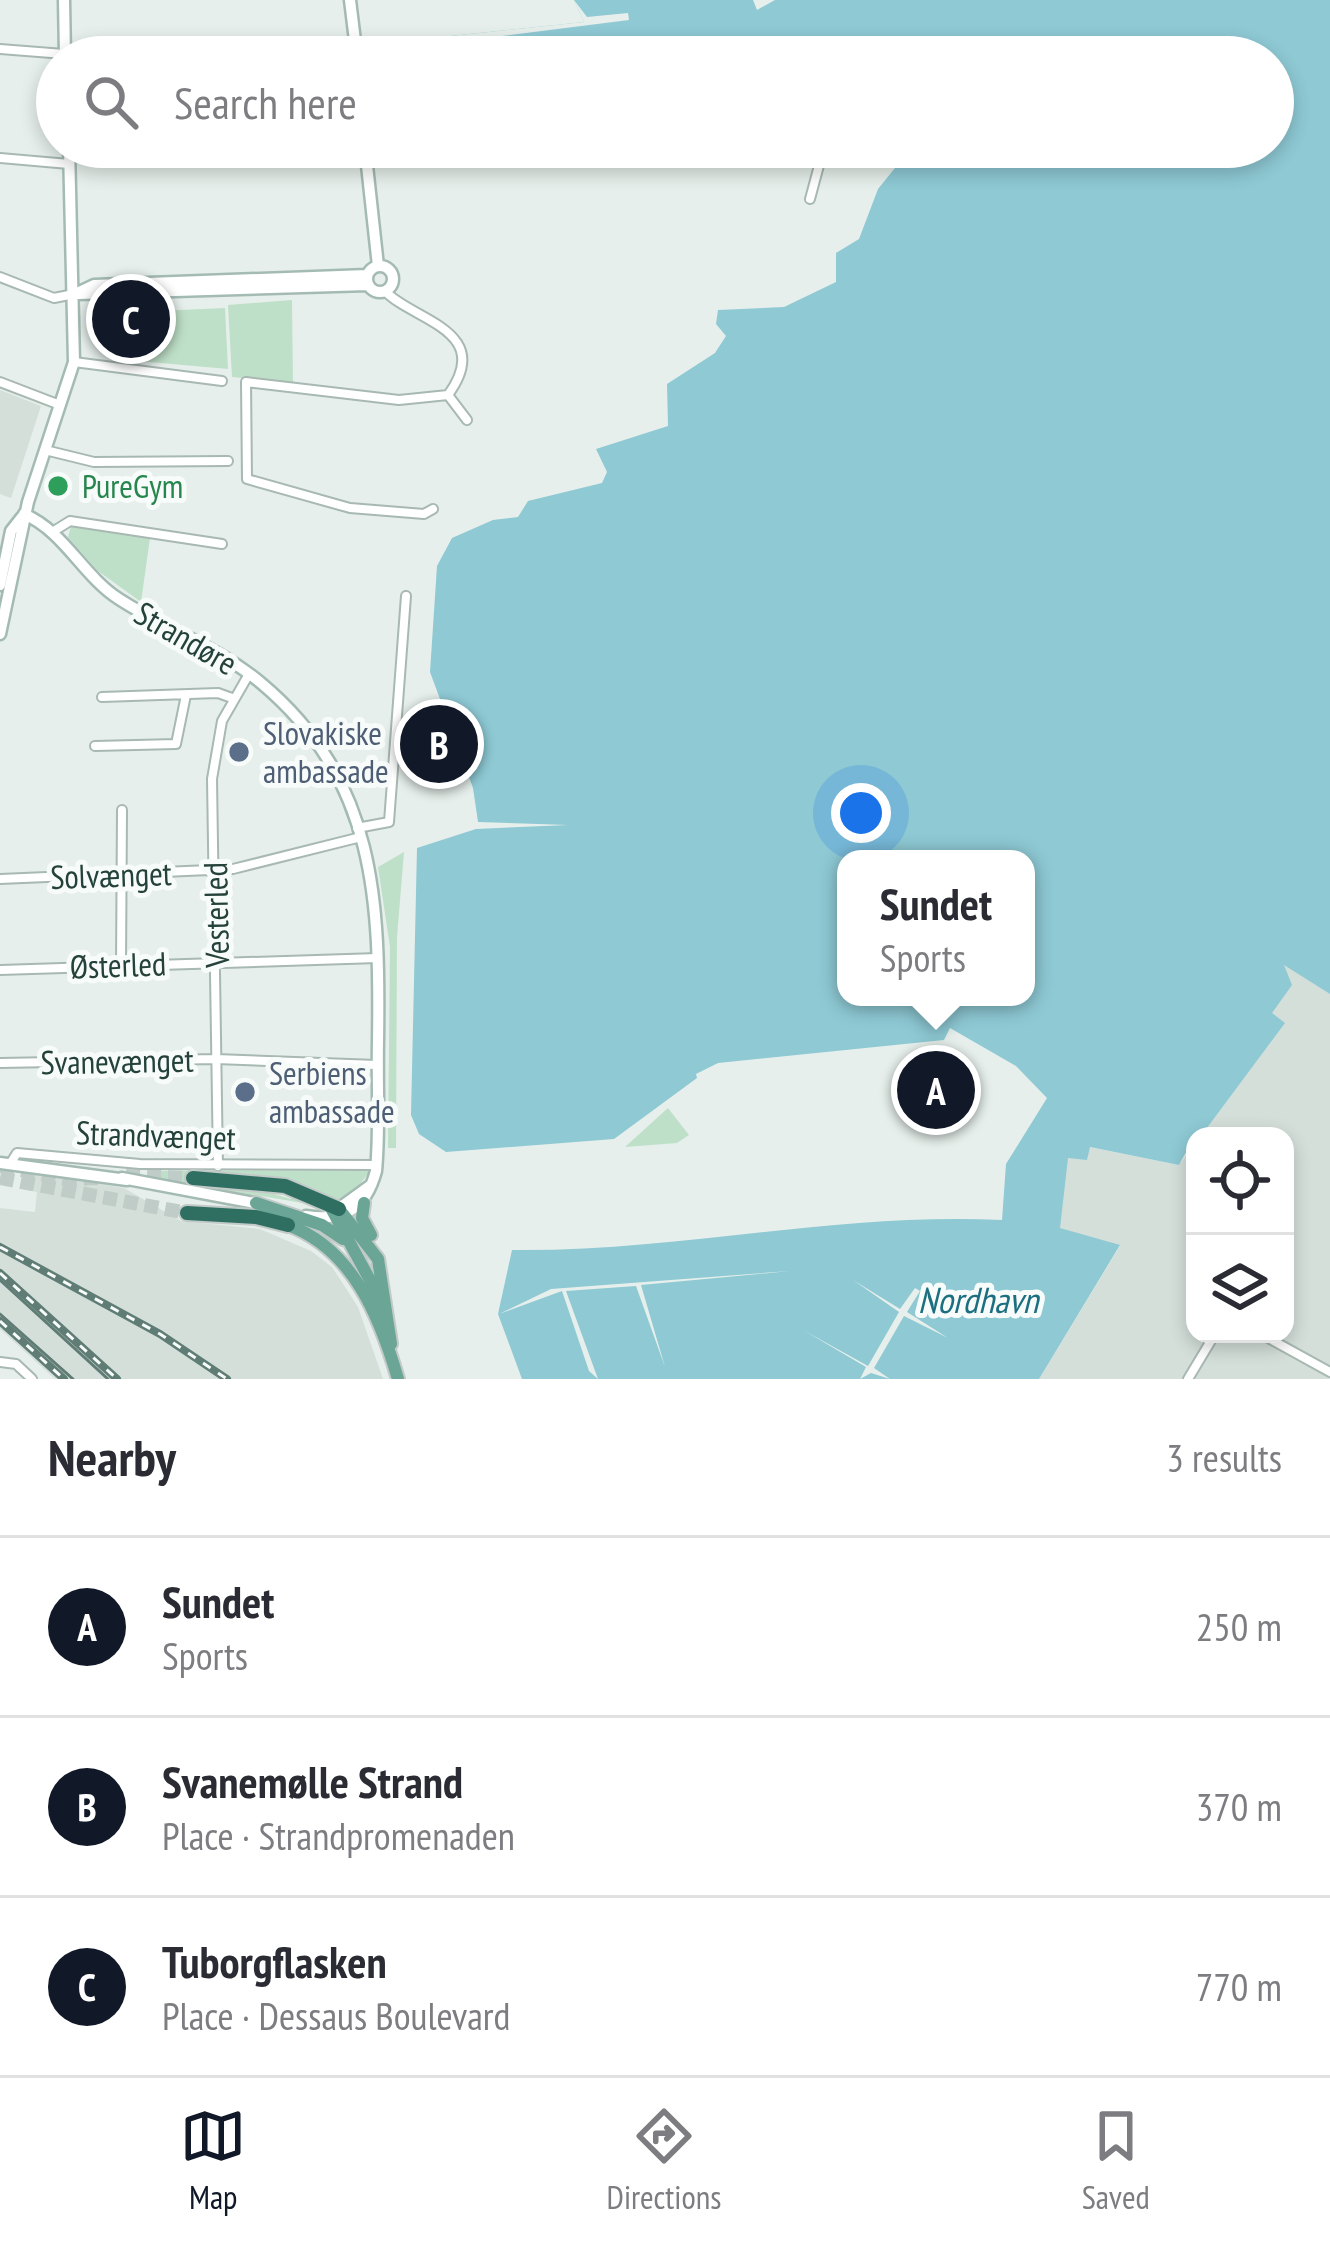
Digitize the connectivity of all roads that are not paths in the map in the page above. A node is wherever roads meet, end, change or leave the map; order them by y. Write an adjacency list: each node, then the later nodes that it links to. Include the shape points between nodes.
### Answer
1 (62, 0): 3 (street)
2 (350, 0): 4 (street)
3 (64, 36)
4 (354, 36)
5 (0, 49): 6 (street)
6 (36, 52)
7 (0, 158): 8 (street)
8 (36, 161)
9 (69, 168): 16 (street)
10 (367, 168): 13 (street)
11 (818, 168): 12 (street)
12 (810, 200)
13 (371, 275): 15 (street); 15 (street, via 392,275); 16 (street)
14 (0, 277): 16 (street, via 54,298)
15 (385, 291): 20 (street, via 452,336 459,370)
16 (75, 294): 17 (street)
17 (74, 362): 18 (street); 21 (street)
18 (222, 381)
19 (0, 382): 21 (street)
20 (448, 395): 22 (street); 25 (street, via 399,400 246,382 247,478 350,508)
21 (62, 406): 23 (street)
22 (466, 420)
23 (45, 450): 24 (street, via 94,462); 26 (street)
24 (228, 461)
25 (433, 508)
26 (24, 514): 27 (street, Strandøre); 29 (street, via 11,531); 31 (street)
27 (54, 531): 28 (street, via 70,521); 32 (street, Strandøre, via 111,594)
28 (222, 544)
29 (0, 585)
30 (406, 596): 38 (street, via 389,822)
31 (0, 634)
32 (249, 674): 35 (street, Vesterled); 38 (street, Strandøre, via 303,724)
33 (186, 695): 34 (street); 35 (street); 36 (street, via 176,744)
34 (102, 697)
35 (232, 698): 39 (street, Vesterled, via 214,762)
36 (95, 746)
37 (122, 810): 40 (street)
38 (360, 831): 39 (street, Solvænget); 42 (street, Strandøre, via 375,890)
39 (216, 871): 40 (street, Solvænget); 43 (street, Vesterled)
40 (121, 874): 41 (street, Solvænget); 44 (street)
41 (0, 879)
42 (379, 958): 43 (street, Østerled); 48 (street, Strandøre)
43 (217, 962): 44 (street, Østerled); 46 (street, Vesterled)
44 (121, 966): 45 (street, Østerled)
45 (0, 970)
46 (216, 1059): 47 (street, Svanevænget); 48 (street, Svanevænget); 51 (street, Vesterled)
47 (0, 1063)
48 (377, 1065): 50 (street, Strandøre)
49 (5, 1164): 51 (street, Strandvænget, via 17,1153); 52 (street, Strandvænget)
50 (377, 1165): 51 (street, Strandvænget); 53 (street, Strandøre)
51 (218, 1166)
52 (187, 1183): 54 (street, Strandvænget); 56 (highway, via 285,1186)
53 (373, 1183): 55 (street, Strandøre); 56 (street)
54 (256, 1203): 58 (street, Strandvænget); 59 (main road, via 322,1225)
55 (364, 1203): 56 (street); 60 (main road)
56 (338, 1212): 58 (street, Strandvænget); 59 (main road); 60 (main road)
57 (187, 1213): 58 (highway)
58 (287, 1217): 61 (main road)
59 (350, 1244): 61 (main road)
60 (378, 1259): 61 (main road)
61 (371, 1281): 64 (main road); 64 (main road)
62 (1210, 1343): 69 (street)
63 (1278, 1343): 66 (street)
64 (391, 1352): 68 (main road)
65 (0, 1362): 67 (street)
66 (1330, 1372)
67 (32, 1379)
68 (398, 1379)
69 (1188, 1379)

